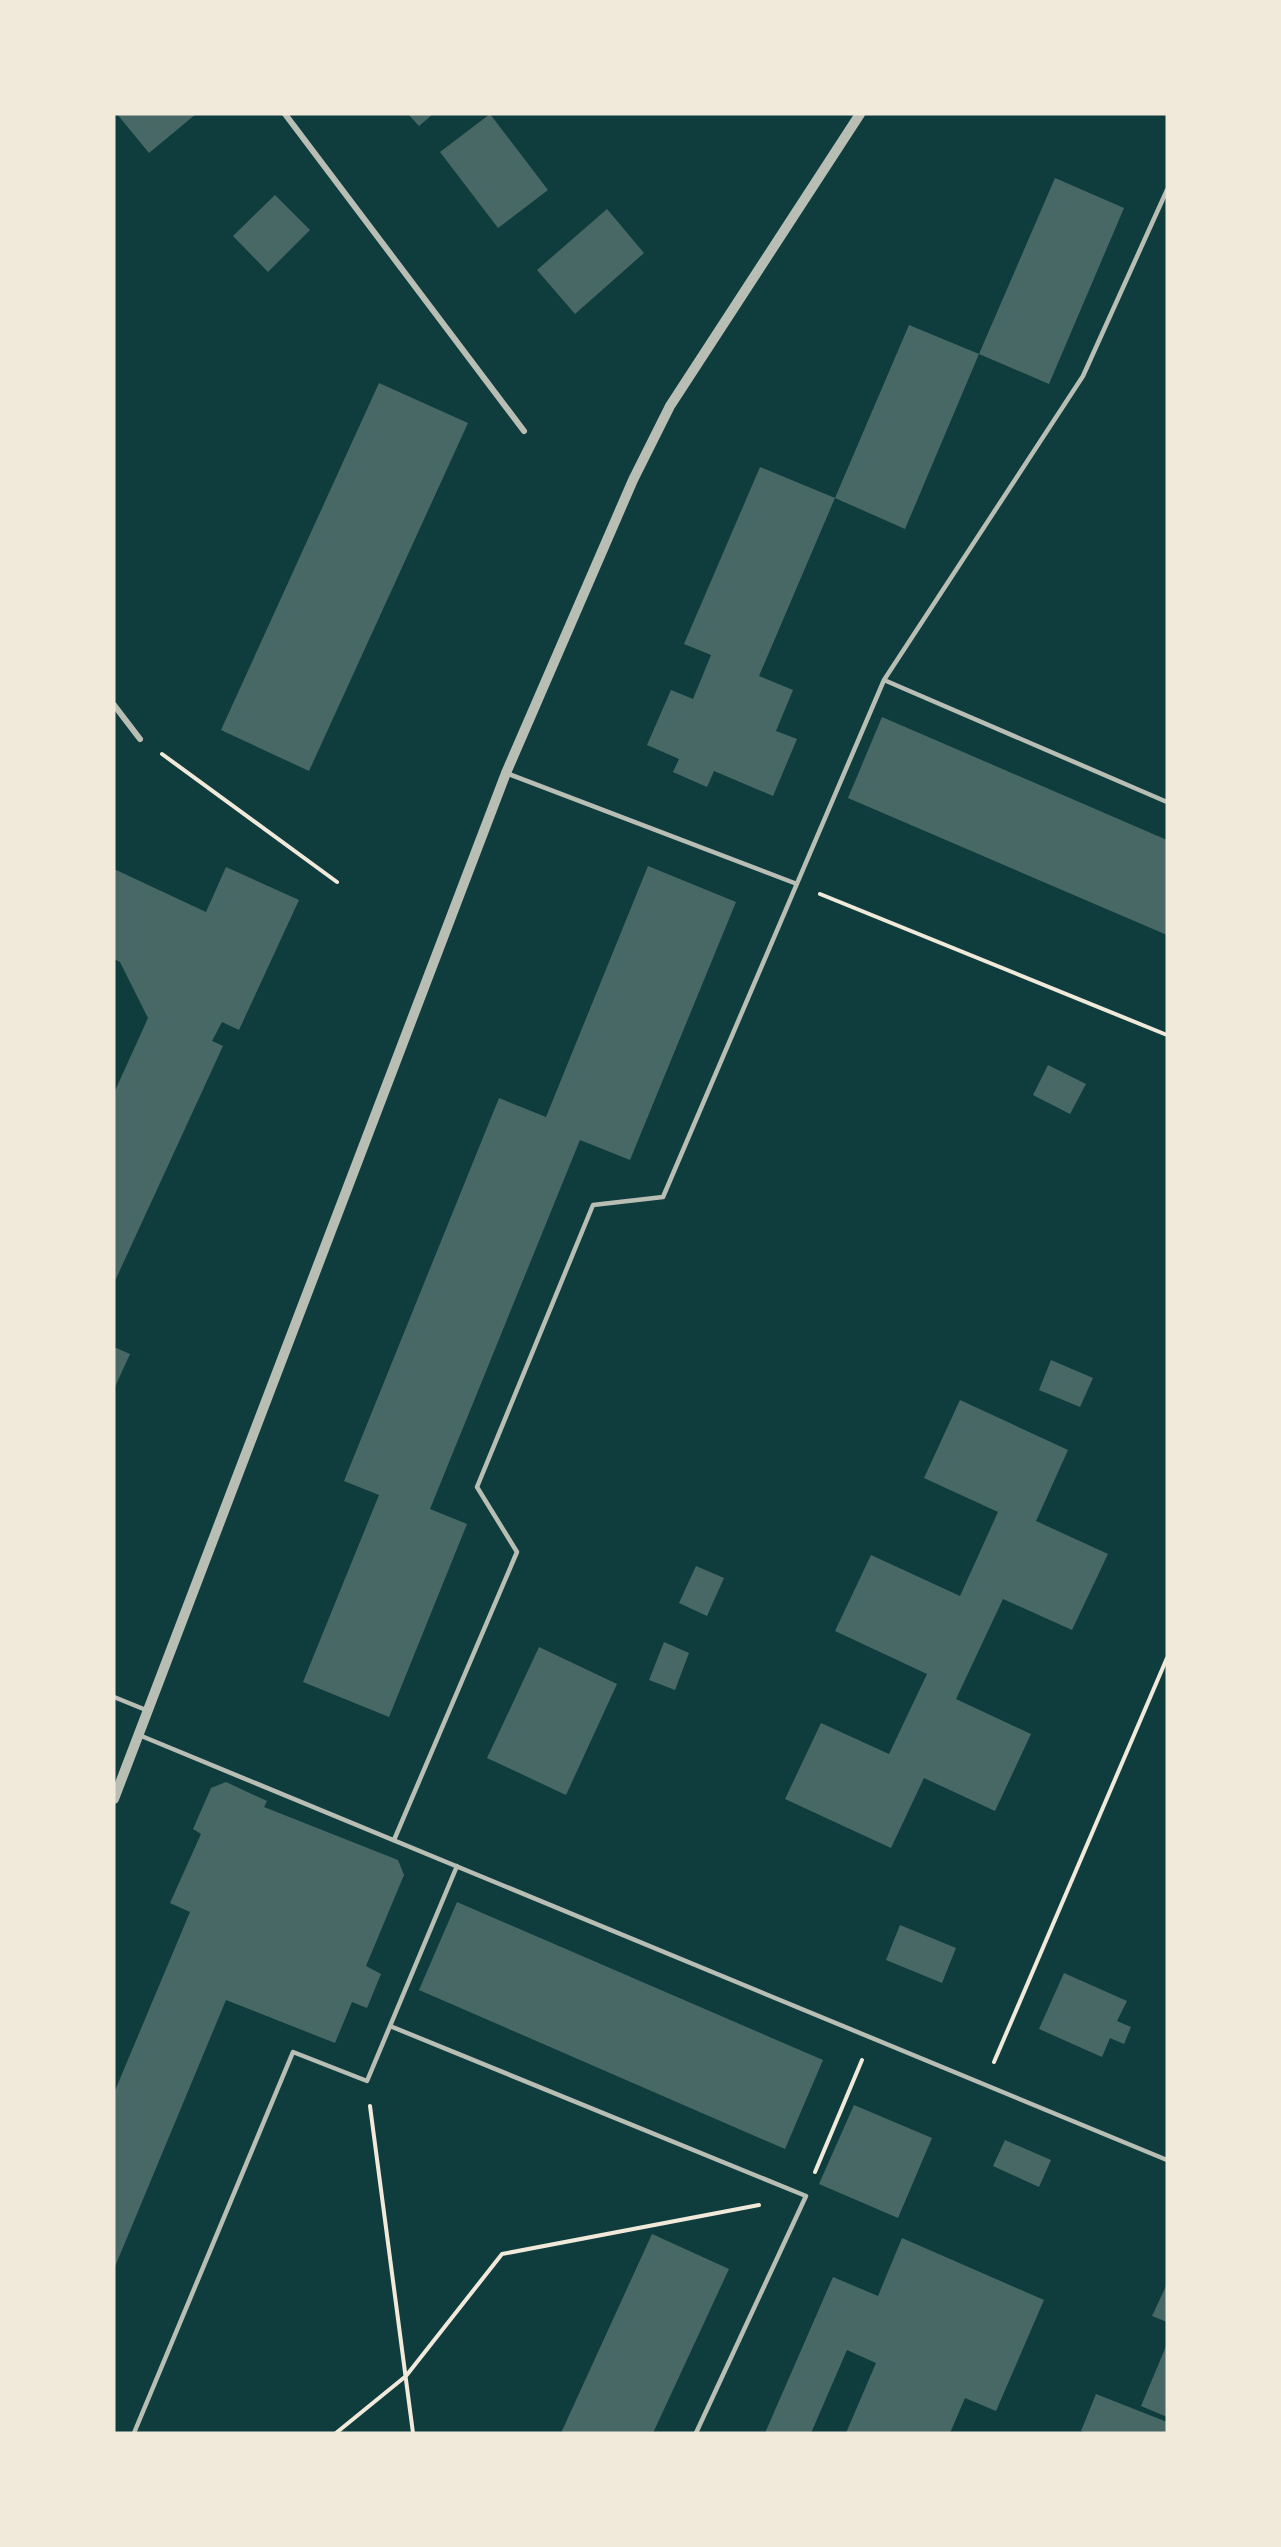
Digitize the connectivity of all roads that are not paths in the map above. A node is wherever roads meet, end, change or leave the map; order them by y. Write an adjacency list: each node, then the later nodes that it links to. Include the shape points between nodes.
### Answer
1 (285, 114): 4 (street)
2 (860, 114): 8 (street, via 670,406 633,480)
3 (1167, 190): 5 (lane, via 1083,376)
4 (524, 432)
5 (884, 680): 9 (lane); 10 (lane)
6 (114, 705): 7 (street)
7 (141, 739)
8 (506, 773): 10 (lane); 12 (street)
9 (1167, 802)
10 (797, 884): 15 (lane, via 663,1197 593,1205 477,1487 517,1552)
11 (114, 1697): 12 (lane)
12 (149, 1711): 13 (street)
13 (140, 1735): 14 (street); 15 (lane)
14 (114, 1799)
15 (394, 1840): 16 (lane)
16 (458, 1866): 17 (lane); 18 (lane)
17 (390, 2026): 19 (lane, via 367,2081 293,2052); 20 (lane, via 806,2196)
18 (1167, 2160)
19 (134, 2433)
20 (696, 2433)

